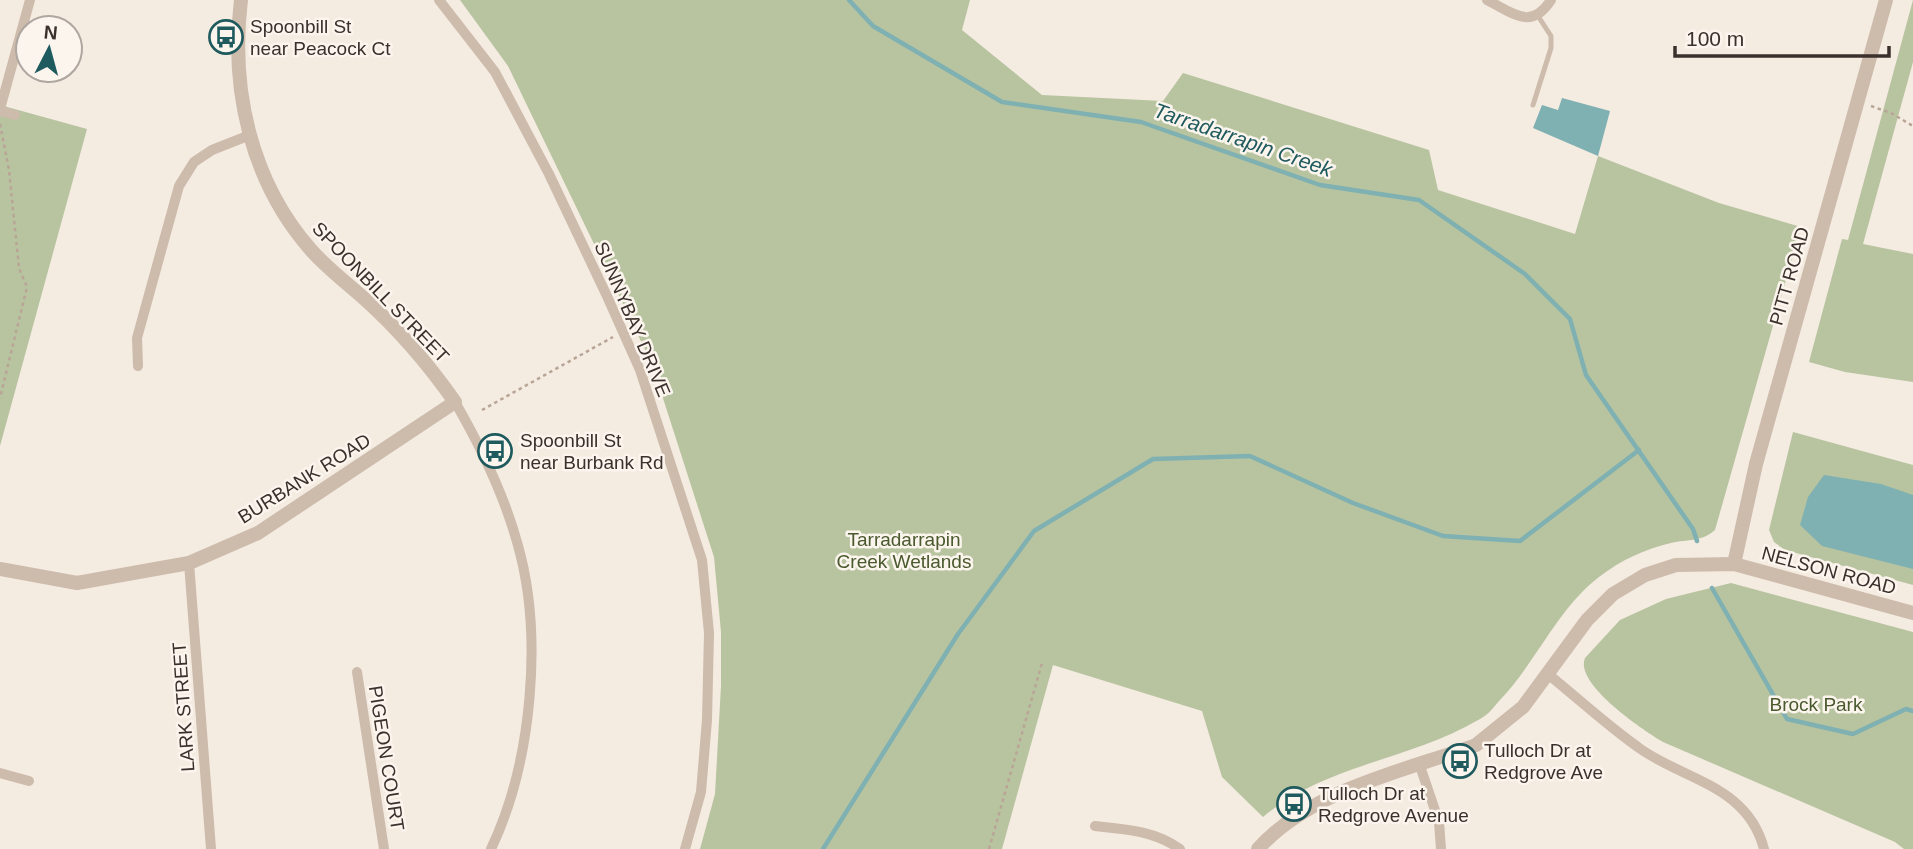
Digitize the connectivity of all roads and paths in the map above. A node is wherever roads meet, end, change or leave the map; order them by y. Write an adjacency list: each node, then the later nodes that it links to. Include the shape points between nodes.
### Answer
1 (30, 0): 10 (street)
2 (242, 0): 14 (street, SPOONBILL STREET, via 237,65)
3 (439, 0): 15 (street, SUNNYBAY DRIVE, via 495,72)
4 (1487, 0): 7 (street, via 1516,15)
5 (1551, 0): 7 (street)
6 (1886, 0): 8 (street, PITT ROAD)
7 (1538, 16): 9 (lane, via 1551,36 1551,48)
8 (1857, 103): 13 (path, via 1891,113); 21 (street, PITT ROAD, via 1756,464)
9 (1533, 105)
10 (0, 110): 11 (street)
11 (15, 115)
12 (0, 124): 17 (path, via 19,268 27,287)
13 (1913, 126)
14 (250, 135): 16 (street, via 194,162 178,186 137,338); 18 (street, SPOONBILL STREET, via 273,194 297,234 391,324)
15 (623, 332): 19 (path); 34 (street, SUNNYBAY DRIVE, via 640,370 702,560 709,633 707,720 701,792)
16 (138, 366)
17 (0, 398)
18 (455, 402): 20 (street, BURBANK ROAD, via 258,533); 33 (street, SPOONBILL STREET, via 484,452 506,508 526,580 530,626 531,682 523,743)
19 (482, 410)
20 (189, 563): 22 (street, BURBANK ROAD, via 77,583); 31 (street, LARK STREET)
21 (1734, 564): 23 (street, NELSON ROAD); 26 (street, NELSON ROAD, via 1676,565 1613,594 1587,620)
22 (0, 569)
23 (1913, 613)
24 (1042, 663): 35 (path)
25 (357, 672): 32 (street, PIGEON COURT)
26 (1549, 675): 27 (street, NELSON ROAD, via 1498,730 1476,745); 39 (street, via 1643,751 1711,784 1758,825)
27 (1420, 766): 37 (street, NELSON ROAD, via 1315,806); 38 (street, via 1439,822)
28 (0, 773): 29 (street)
29 (29, 781)
30 (1095, 826): 36 (street, via 1138,830)
31 (211, 849)
32 (384, 849)
33 (491, 849)
34 (685, 849)
35 (989, 849)
36 (1180, 849)
37 (1258, 849)
38 (1441, 849)
39 (1764, 849)

